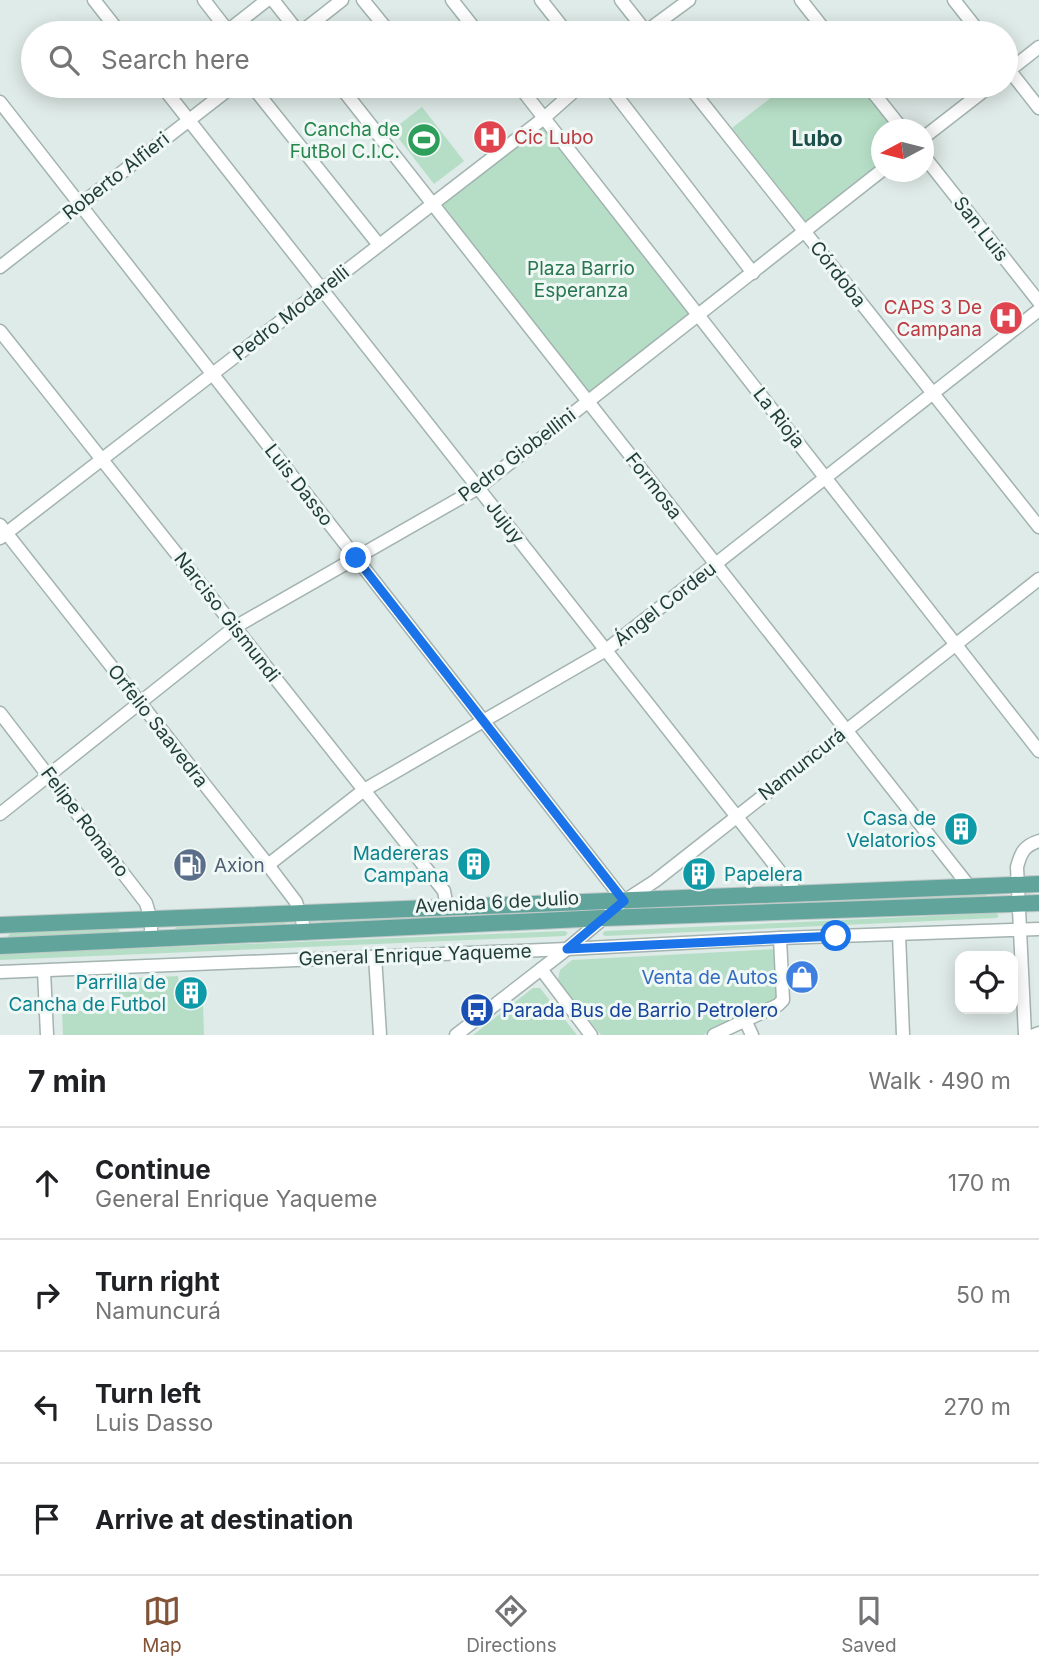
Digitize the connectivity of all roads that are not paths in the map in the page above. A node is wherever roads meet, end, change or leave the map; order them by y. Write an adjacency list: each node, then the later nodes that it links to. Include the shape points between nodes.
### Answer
1 (94, 0): 13 (street)
2 (204, 0): 14 (street)
3 (267, 0): 15 (street)
4 (273, 0): 16 (street)
5 (342, 0): 17 (street)
6 (363, 0): 18 (street)
7 (452, 0): 19 (street)
8 (541, 0): 20 (street)
9 (621, 0): 21 (street)
10 (689, 0): 22 (street)
11 (801, 0): 23 (street)
12 (954, 0): 24 (street)
13 (111, 21)
14 (218, 21)
15 (240, 21)
16 (290, 21)
17 (315, 21)
18 (380, 21)
19 (469, 21)
20 (558, 21)
21 (637, 21)
22 (662, 21)
23 (818, 21)
24 (971, 21)
25 (1039, 47): 26 (street)
26 (1018, 62)
27 (1018, 83): 39 (street)
28 (172, 98): 42 (street, Jujuy)
29 (217, 98): 42 (street, Roberto Alfieri)
30 (262, 98): 49 (street)
31 (349, 98): 47 (street, Formosa)
32 (528, 98): 40 (street, La Rioja)
33 (566, 98): 40 (street, Pedro Modarelli)
34 (618, 98): 51 (street)
35 (699, 98): 48 (street, Córdoba)
36 (878, 98): 41 (street)
37 (975, 98): 43 (street)
38 (0, 102): 46 (street, Luis Dasso)
39 (1039, 108)
40 (544, 118): 47 (street, Pedro Modarelli); 55 (street, La Rioja)
41 (894, 119)
42 (189, 120): 46 (street, Roberto Alfieri); 52 (street, Jujuy)
43 (934, 129)
44 (934, 169): 53 (street, San Luis)
45 (871, 179): 48 (street, Pedro Giobellini)
46 (80, 204): 50 (street, Roberto Alfieri); 57 (street, Luis Dasso)
47 (433, 204): 49 (street, Pedro Modarelli); 59 (street, Formosa)
48 (805, 232): 51 (street, Pedro Giobellini); 58 (street, Córdoba)
49 (379, 246): 52 (street, Pedro Modarelli)
50 (0, 267)
51 (753, 273): 55 (street, Pedro Giobellini)
52 (322, 290): 57 (street, Pedro Modarelli); 62 (street, Jujuy)
53 (1039, 302)
54 (1039, 310): 58 (street, Ángel Cordeu)
55 (699, 316): 59 (street, Pedro Giobellini); 61 (street, La Rioja)
56 (0, 331): 60 (street, Narciso Gismundi)
57 (213, 374): 60 (street, Pedro Modarelli); 65 (street, Luis Dasso)
58 (933, 394): 61 (street, Ángel Cordeu); 63 (street, Córdoba)
59 (588, 402): 62 (street, Pedro Giobellini); 66 (street, Formosa)
60 (102, 460): 64 (street, Pedro Modarelli); 68 (street, Narciso Gismundi)
61 (825, 478): 66 (street, Ángel Cordeu); 69 (street, La Rioja)
62 (478, 488): 65 (street, Pedro Giobellini); 70 (street, Jujuy)
63 (1039, 527)
64 (2, 532): 71 (street, Orfelio Saavedra)
65 (356, 558): 68 (street, Pedro Giobellini); 73 (street, Luis Dasso)
66 (716, 564): 70 (street, Ángel Cordeu); 74 (street, Formosa)
67 (1039, 579): 69 (street, Namuncurá)
68 (235, 628): 71 (street, Pedro Giobellini); 77 (street, Narciso Gismundi)
69 (955, 644): 74 (street, Namuncurá); 75 (street, La Rioja)
70 (606, 650): 73 (street, Ángel Cordeu); 79 (street, Jujuy)
71 (139, 703): 76 (street, Pedro Giobellini); 81 (street, Orfelio Saavedra)
72 (0, 713): 76 (street, Felipe Romano)
73 (484, 721): 77 (street, Ángel Cordeu); 86 (street, Luis Dasso)
74 (846, 730): 79 (street, Namuncurá); 84 (street, Formosa)
75 (1039, 751)
76 (49, 775): 78 (street, Pedro Giobellini); 92 (street, Felipe Romano, via 146,903)
77 (364, 790): 81 (street, Ángel Cordeu); 89 (street, Narciso Gismundi, via 444,891)
78 (0, 814)
79 (736, 816): 85 (street, Jujuy); 86 (street, Namuncurá)
80 (1039, 841): 82 (street, via 1021,852)
81 (268, 865): 90 (street, Orfelio Saavedra)
82 (1017, 884): 83 (main road, Avenida 6 de Julio); 84 (main road, Avenida 6 de Julio); 88 (street)
83 (1039, 884)
84 (968, 885): 85 (main road, Avenida 6 de Julio)
85 (796, 892): 86 (main road, Avenida 6 de Julio)
86 (624, 901): 89 (main road, Avenida 6 de Julio); 91 (street, Namuncurá)
87 (1039, 902): 88 (main road, Avenida 6 de Julio)
88 (1018, 903): 91 (main road, Avenida 6 de Julio); 95 (street)
89 (447, 907): 90 (main road, Avenida 6 de Julio)
90 (300, 913): 92 (main road, Avenida 6 de Julio); 96 (street, Orfelio Saavedra)
91 (603, 918): 96 (main road, Avenida 6 de Julio); 102 (street, Namuncurá)
92 (151, 920): 93 (main road, Avenida 6 de Julio); 100 (street, Felipe Romano)
93 (0, 925)
94 (1039, 929): 95 (street, General Enrique Yaqueme)
95 (1018, 930): 97 (street, General Enrique Yaqueme); 115 (street)
96 (306, 933): 100 (main road, Avenida 6 de Julio)
97 (899, 934): 99 (street, General Enrique Yaqueme); 114 (street)
98 (0, 936): 101 (street)
99 (779, 938): 102 (street, General Enrique Yaqueme); 107 (street, via 783,1000)
100 (151, 939): 101 (main road, Avenida 6 de Julio)
101 (0, 946)
102 (567, 949): 103 (street, General Enrique Yaqueme); 104 (street, Namuncurá)
103 (375, 956): 105 (street, General Enrique Yaqueme); 109 (street)
104 (541, 969): 110 (street, Namuncurá); 111 (street)
105 (43, 971): 106 (street, General Enrique Yaqueme); 108 (street)
106 (0, 972)
107 (745, 1020): 112 (street); 113 (street)
108 (46, 1035)
109 (380, 1035)
110 (456, 1035)
111 (591, 1035)
112 (714, 1035)
113 (752, 1035)
114 (904, 1035)
115 (1025, 1035)

